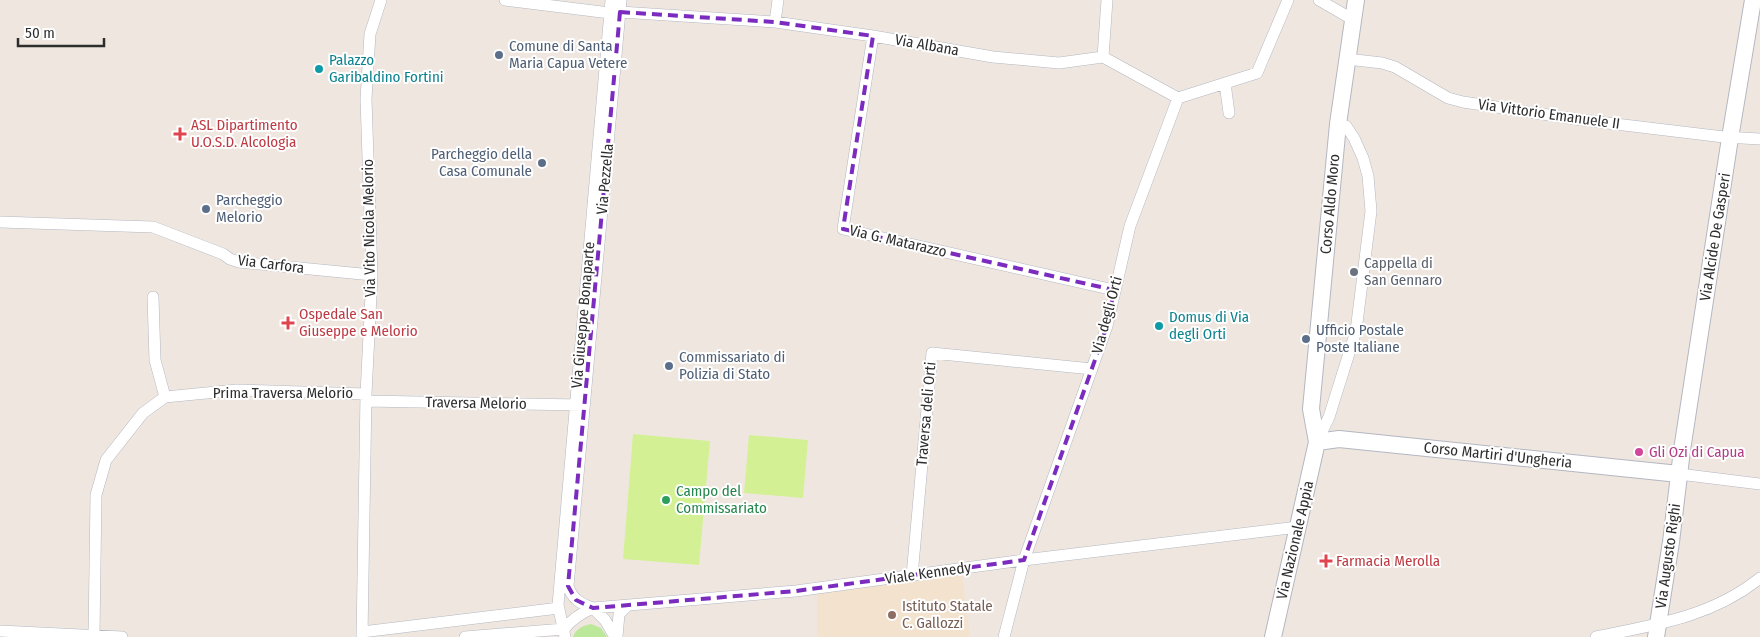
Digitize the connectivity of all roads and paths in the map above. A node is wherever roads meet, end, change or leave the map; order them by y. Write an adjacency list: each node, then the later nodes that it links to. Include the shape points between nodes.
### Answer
1 (381, 0): 23 (street, Via Vito Nicola Melorio, via 370,34 366,99)
2 (505, 0): 10 (street, Via Albana)
3 (611, 0): 10 (street)
4 (778, 0): 12 (street)
5 (1106, 0): 14 (street)
6 (1288, 0): 16 (street, via 1257,73)
7 (1319, 0): 11 (street)
8 (1356, 0): 11 (main road, Corso Aldo Moro)
9 (1753, 0): 20 (main road, Via Alcide De Gasperi)
10 (617, 8): 12 (street, Via Albana); 29 (street, Via Pezzella)
11 (1352, 19): 15 (main road, Corso Aldo Moro)
12 (775, 22): 13 (street, Via Albana)
13 (873, 36): 14 (street, Via Albana, via 993,57 1059,63); 24 (street, Via G. Matarazzo, via 843,229)
14 (1103, 57): 17 (street)
15 (1347, 59): 19 (main road, Corso Aldo Moro); 20 (street, Via Vittorio Emanuele II, via 1382,63 1448,98 1463,102)
16 (1225, 83): 17 (street); 18 (street)
17 (1178, 98): 24 (street, Via degli Orti, via 1130,226)
18 (1229, 113)
19 (1338, 124): 30 (main road, Corso Aldo Moro, via 1311,409); 30 (street, via 1346,126 1363,158 1371,211 1356,331 1329,417)
20 (1730, 138): 21 (street, Via Vittorio Emanuele II); 31 (main road, Via Alcide De Gasperi)
21 (1760, 139)
22 (0, 222): 23 (street, Via Carfora, via 153,226 239,262)
23 (372, 275): 28 (street, Via Vito Nicola Melorio)
24 (1114, 290): 26 (street, Via degli Orti, via 1107,326)
25 (153, 296): 27 (street, via 155,360)
26 (1092, 369): 34 (street, Via degli Orti); 35 (street, Traversa deli Orti, via 932,353)
27 (165, 397): 28 (street, Prima Traversa Melorio, via 237,390); 44 (street, via 143,413 106,460 96,495)
28 (366, 397): 29 (street, Traversa Melorio); 43 (street, Via Vito Nicola Melorio)
29 (580, 405): 38 (street, Via Giuseppe Bonaparte); 39 (street, Via Pezzella, via 568,586 576,600)
30 (1317, 442): 31 (main road, Corso Martiri d'Ungheria, via 1339,439); 33 (main road, Via Nazionale Appia)
31 (1679, 474): 32 (street); 41 (main road, Via Augusto Righi)
32 (1760, 484)
33 (1298, 527): 34 (street, Viale Kennedy); 49 (main road, Via Nazionale Appia)
34 (1024, 560): 35 (street, Viale Kennedy); 48 (street, Via degli Orti)
35 (912, 576): 37 (street, Viale Kennedy, via 796,591)
36 (1760, 578): 41 (street, via 1728,599)
37 (627, 606): 39 (street, Viale Kennedy); 47 (street, via 620,614)
38 (559, 608): 42 (street, Via Giuseppe Bonaparte); 43 (street)
39 (593, 608): 42 (street, via 571,621); 47 (street)
40 (0, 631): 44 (street)
41 (1657, 631): 50 (street)
42 (564, 633): 46 (street)
43 (362, 635)
44 (94, 636): 45 (street)
45 (122, 637)
46 (465, 637)
47 (616, 637)
48 (1004, 637)
49 (1273, 637)
50 (1596, 637)

